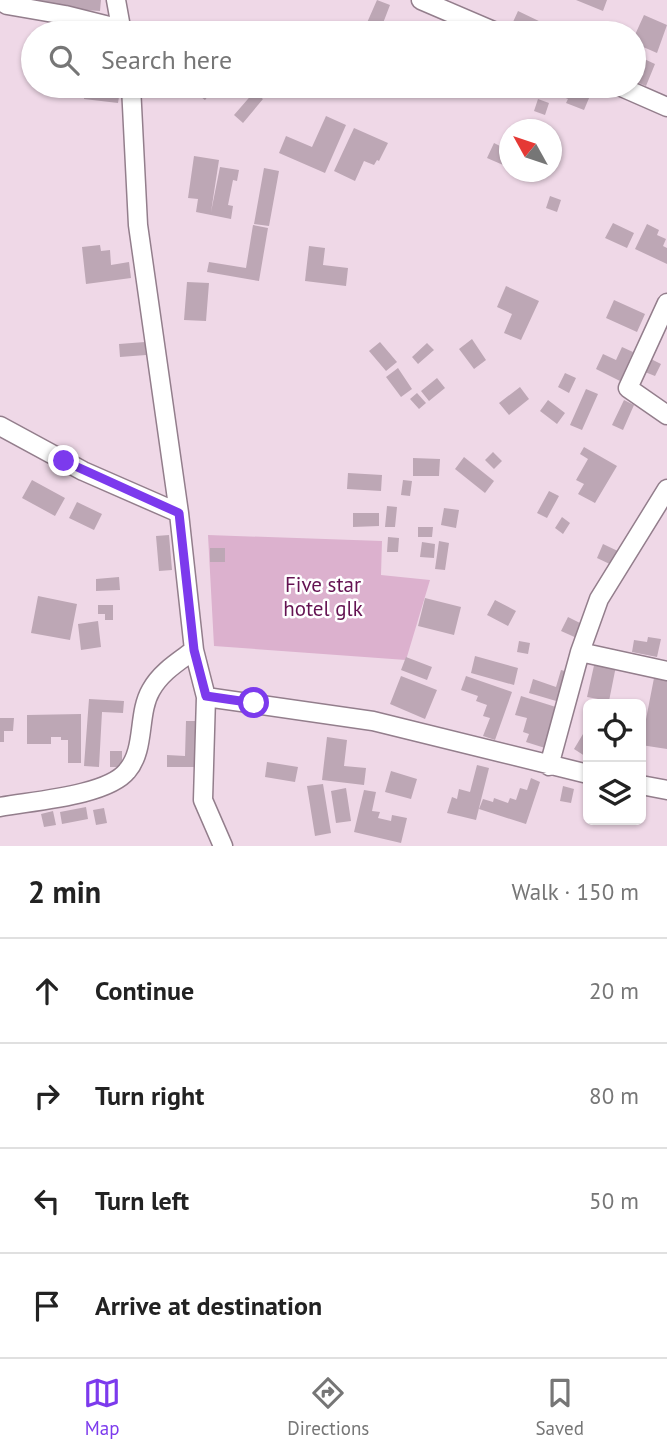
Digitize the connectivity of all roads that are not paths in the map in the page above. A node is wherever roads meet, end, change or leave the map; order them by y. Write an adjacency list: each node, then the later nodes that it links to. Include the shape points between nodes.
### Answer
1 (116, 0): 5 (street)
2 (421, 0): 6 (street)
3 (0, 1): 4 (street)
4 (86, 21)
5 (120, 21)
6 (470, 21)
7 (132, 98): 14 (street, via 138,225)
8 (646, 98): 9 (street)
9 (667, 107)
10 (667, 303): 11 (street, via 628,388)
11 (667, 415)
12 (0, 426): 14 (street, via 83,471)
13 (667, 489): 16 (street, via 599,599)
14 (179, 513): 15 (street)
15 (194, 650): 18 (street); 23 (street, via 162,673 149,692 128,771 98,788)
16 (580, 652): 17 (street); 19 (street)
17 (667, 671)
18 (206, 696): 19 (street, via 373,721); 24 (street, via 203,800)
19 (550, 765): 20 (street)
20 (583, 773)
21 (646, 786): 22 (street)
22 (667, 790)
23 (0, 807)
24 (223, 846)

